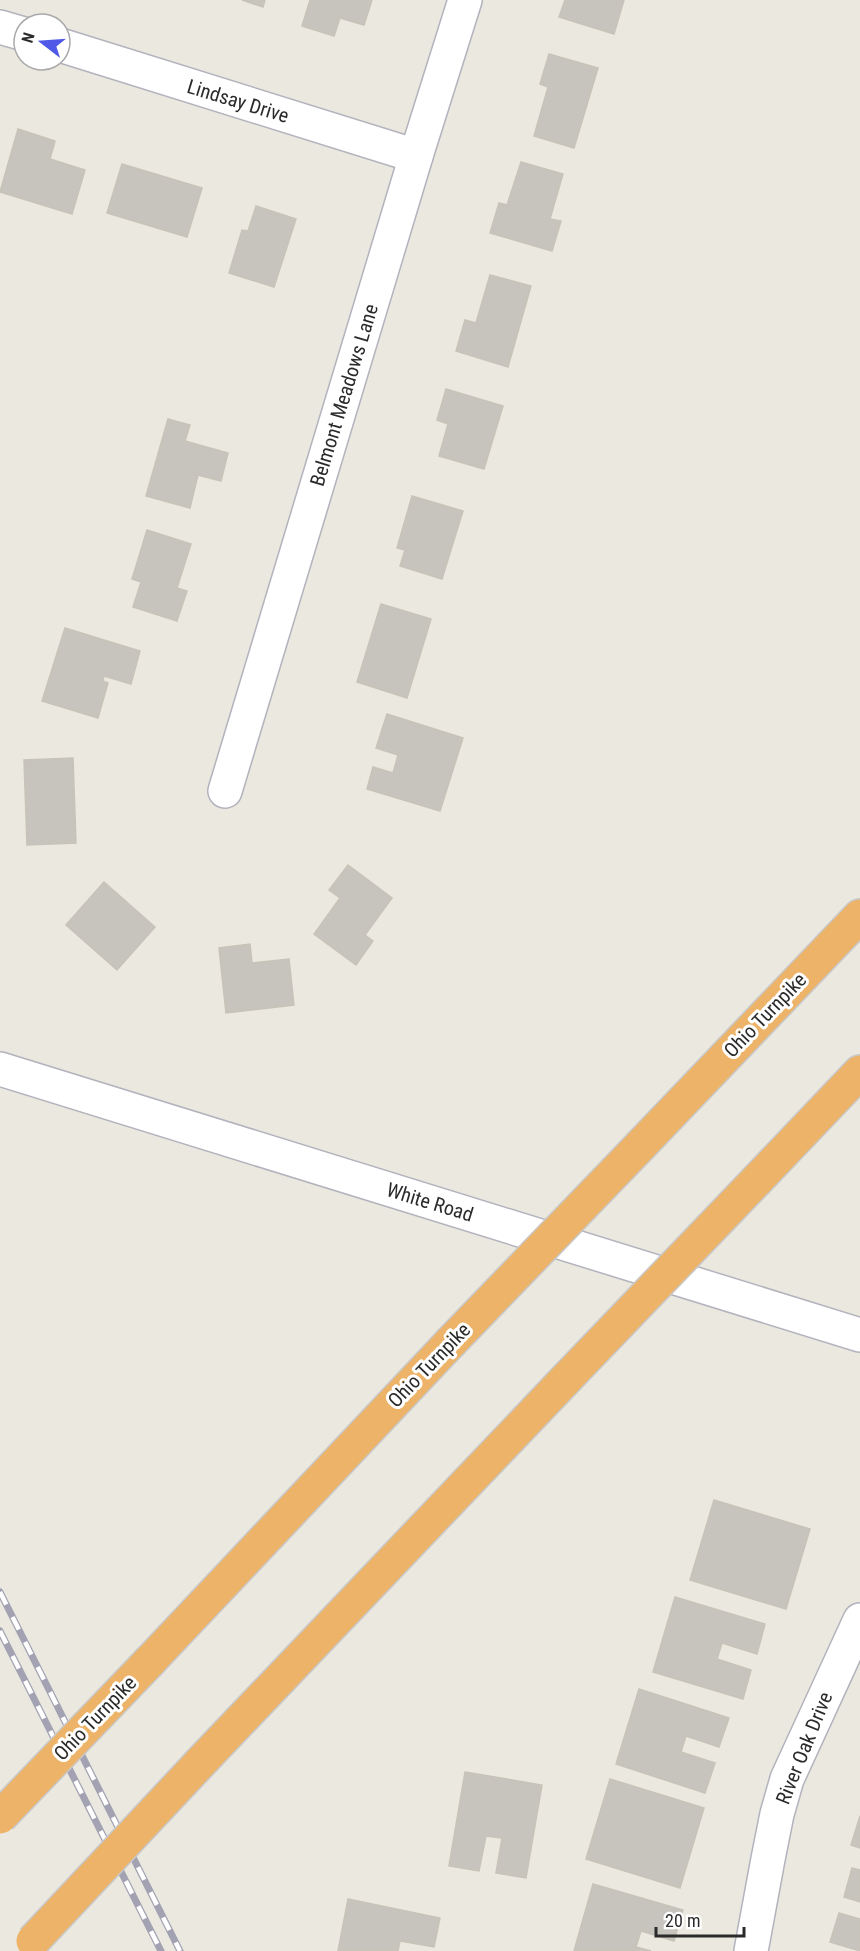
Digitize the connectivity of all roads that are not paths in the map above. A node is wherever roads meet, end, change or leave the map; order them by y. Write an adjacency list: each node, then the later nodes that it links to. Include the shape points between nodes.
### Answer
1 (465, 0): 3 (street, Belmont Meadows Lane)
2 (72, 49): 3 (street, Lindsay Drive)
3 (416, 156): 4 (street, Belmont Meadows Lane)
4 (225, 791)
5 (860, 916): 10 (highway, Ohio Turnpike, bridge)
6 (0, 1069): 8 (street, White Road)
7 (860, 1072): 11 (highway, bridge)
8 (860, 1335)
9 (860, 1620): 12 (street, River Oak Drive, via 787,1779)
10 (0, 1817)
11 (28, 1946)
12 (752, 1951)

